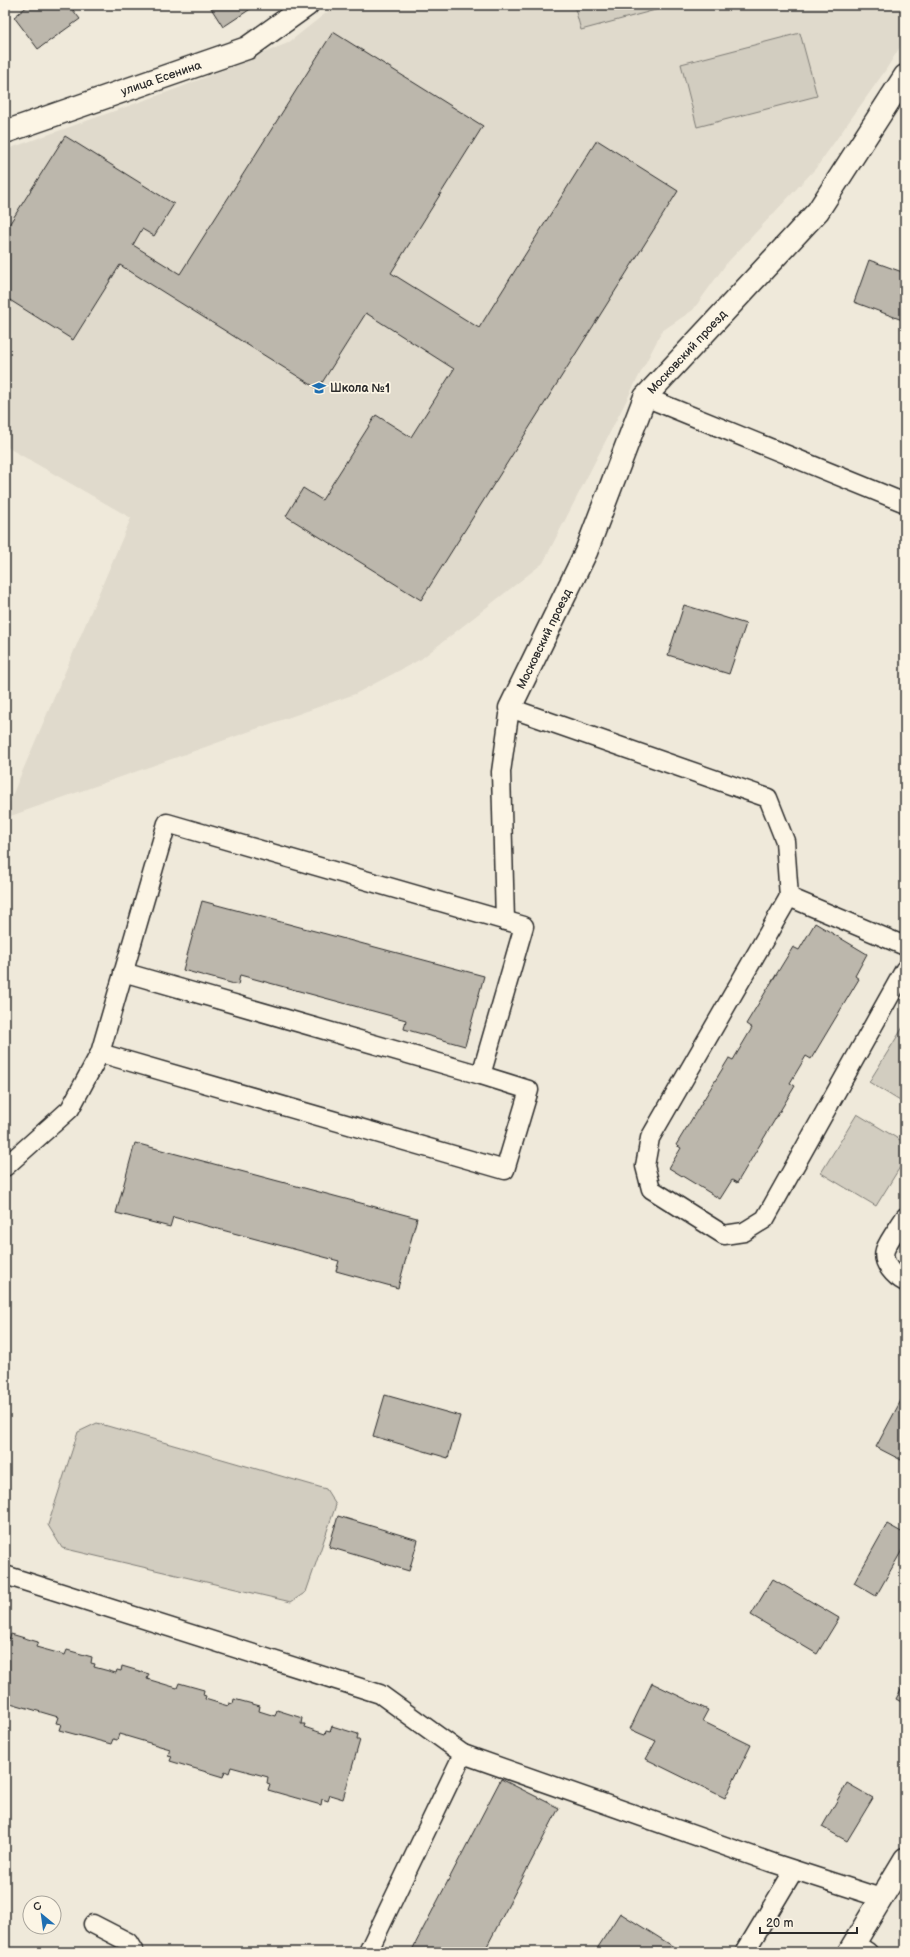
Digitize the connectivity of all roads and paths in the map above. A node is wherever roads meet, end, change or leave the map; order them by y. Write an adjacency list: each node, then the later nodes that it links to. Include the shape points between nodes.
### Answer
1 (307, 5): 3 (street, улица Есенина, via 247,48)
2 (905, 76): 4 (street, Московский проезд, via 818,211)
3 (5, 132)
4 (645, 397): 5 (lane); 6 (street, Московский проезд, via 586,552)
5 (905, 503)
6 (510, 708): 7 (lane, via 768,798 785,841); 8 (lane, via 501,772)
7 (789, 897): 9 (lane); 10 (lane, via 650,1138 645,1166 652,1190 724,1235 744,1232 765,1219)
8 (505, 921): 11 (lane, via 167,823); 13 (lane, via 524,926)
9 (905, 946)
10 (905, 969)
11 (123, 972): 12 (lane); 13 (lane)
12 (100, 1053): 13 (lane, via 505,1170 529,1090); 14 (lane, via 70,1109)
13 (481, 1075)
14 (5, 1167)
15 (905, 1217): 16 (lane, via 885,1250 887,1264 897,1278)
16 (905, 1282)
17 (5, 1575): 18 (lane, via 380,1694)
18 (463, 1754): 20 (lane); 25 (lane)
19 (905, 1859): 21 (street)
20 (794, 1870): 21 (lane); 26 (lane)
21 (881, 1898): 23 (street)
22 (94, 1924): 24 (lane, via 128,1942)
23 (857, 1949)
24 (134, 1952)
25 (368, 1952)
26 (745, 1952)

